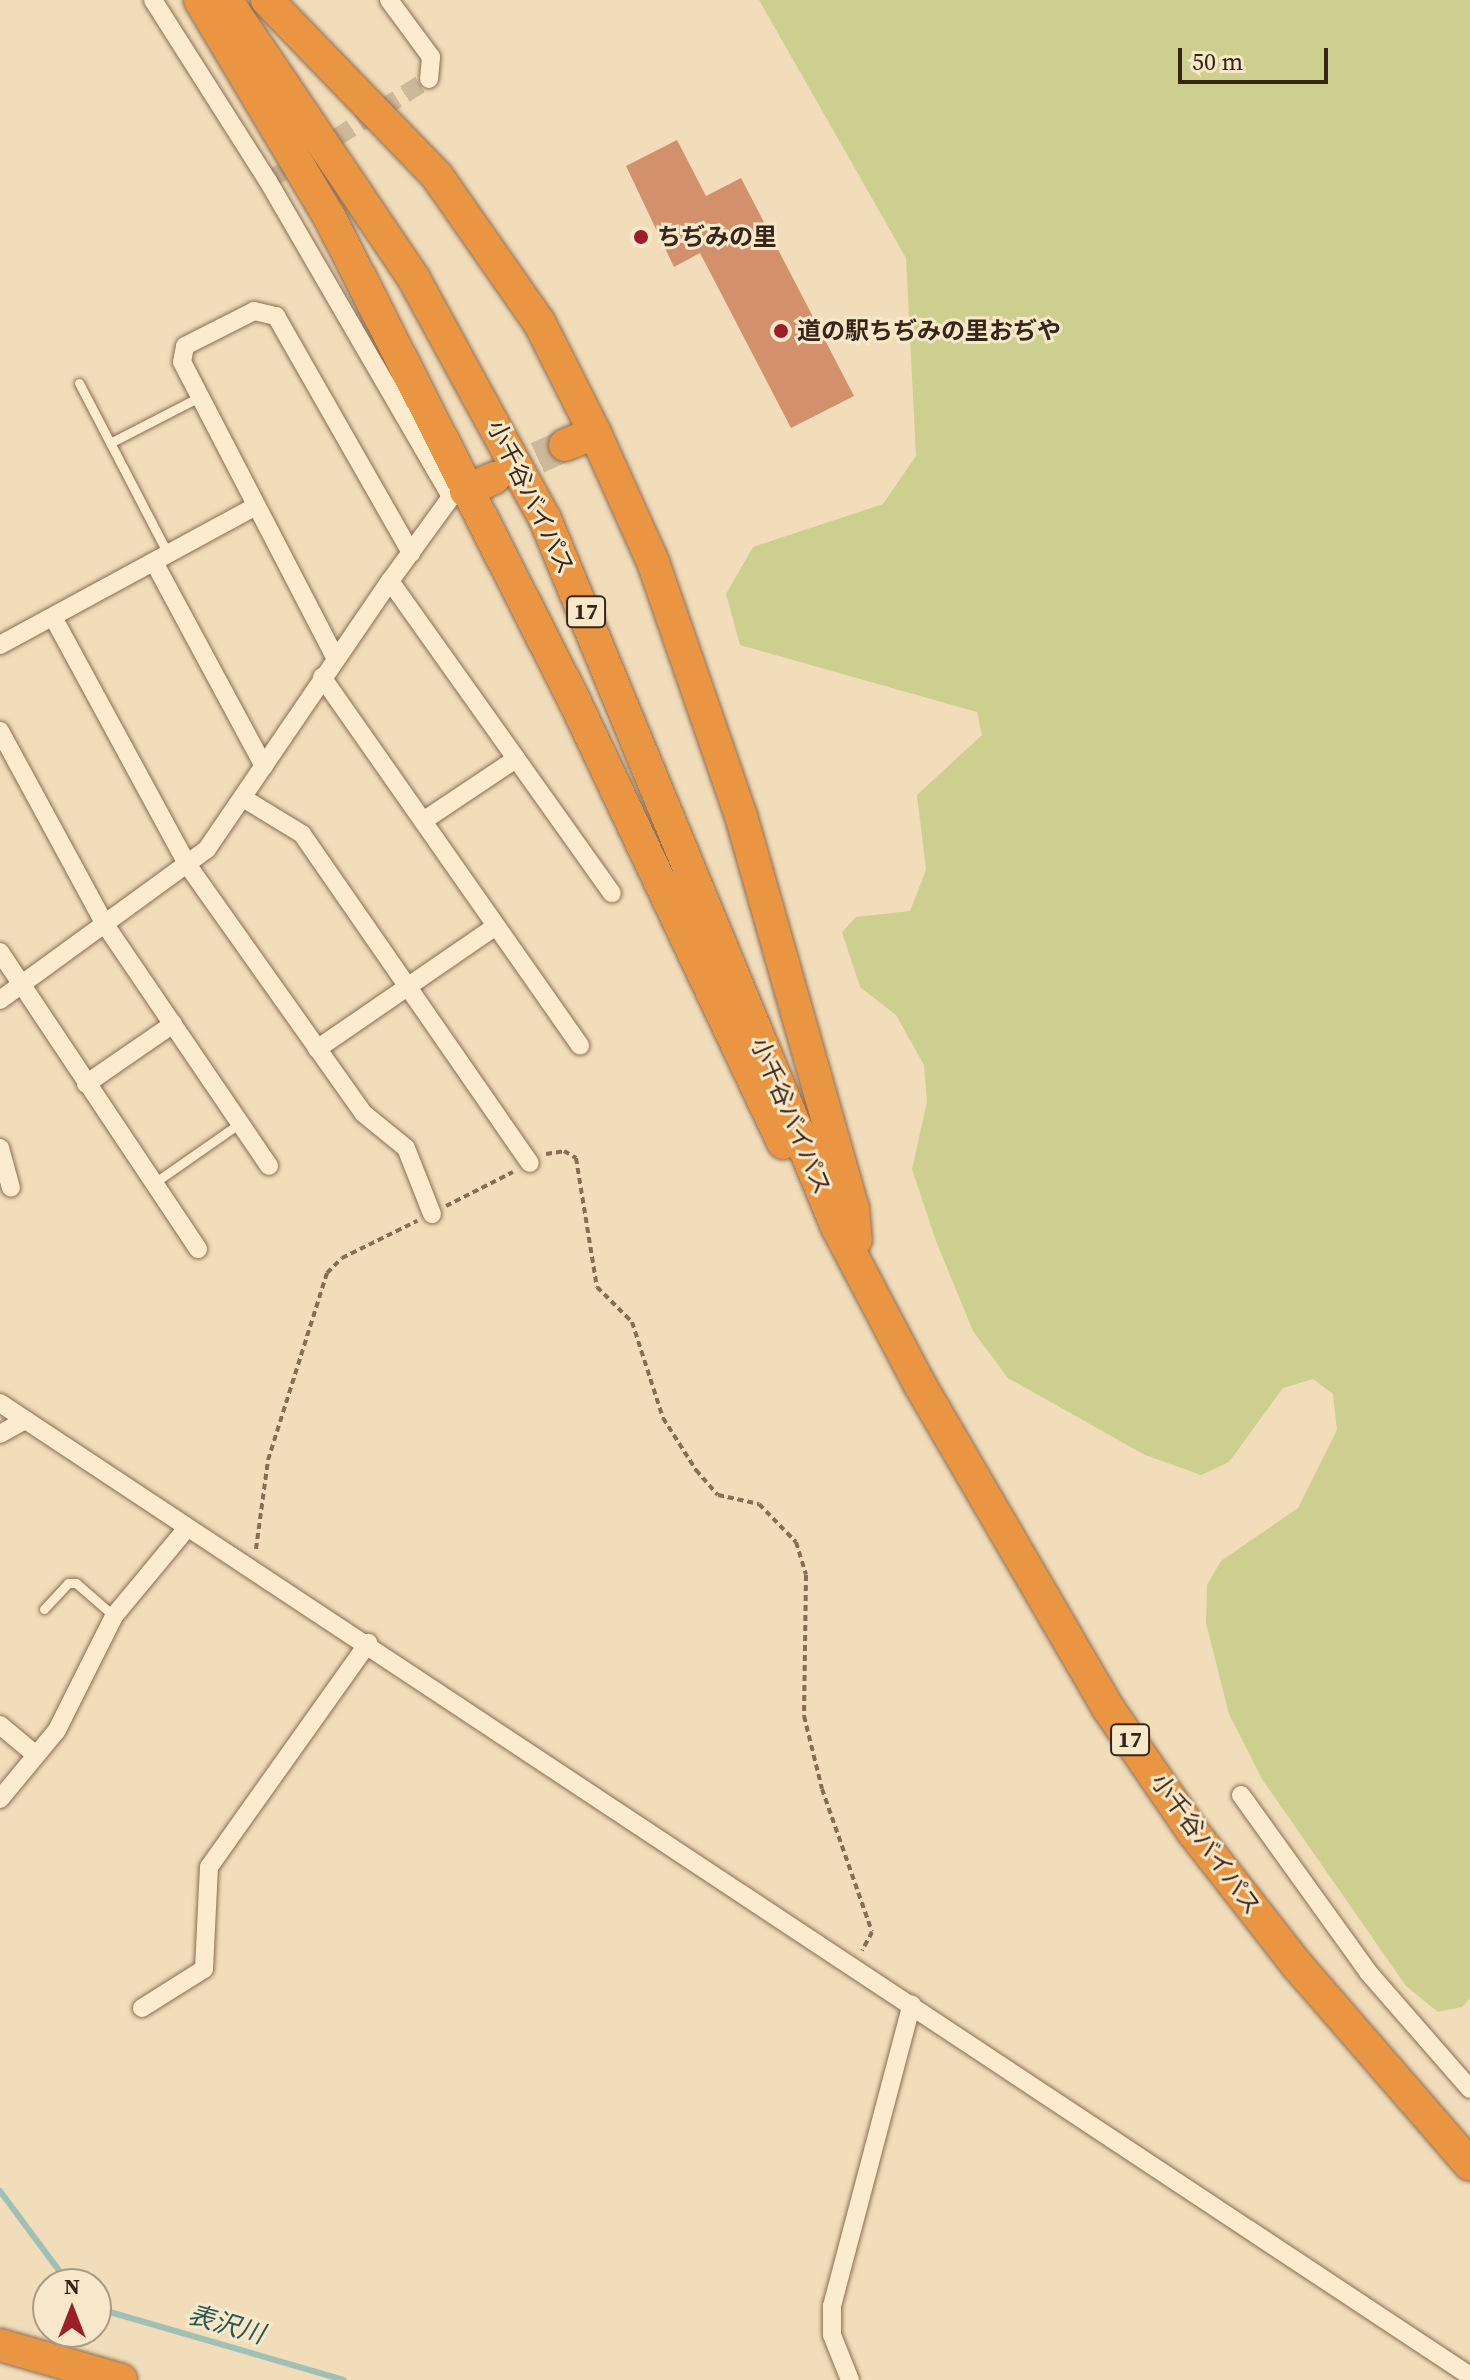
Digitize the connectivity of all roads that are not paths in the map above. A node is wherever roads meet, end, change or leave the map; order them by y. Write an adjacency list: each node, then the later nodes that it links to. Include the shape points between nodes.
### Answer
1 (153, 0): 12 (street)
2 (200, 0): 12 (highway, via 329,216)
3 (226, 0): 45 (highway, 小千谷バイパス / 17, via 414,279 545,519)
4 (267, 0): 9 (highway, via 437,176 539,322)
5 (389, 0): 6 (street, via 431,57)
6 (429, 79)
7 (79, 383): 10 (lane)
8 (199, 397): 10 (lane); 13 (street); 14 (street, via 182,362 185,346 254,311 276,316)
9 (595, 433): 11 (highway); 47 (highway, via 653,562 741,816 853,1208)
10 (110, 443): 15 (lane)
11 (565, 445)
12 (470, 489): 14 (street); 45 (highway, via 647,851 756,1093)
13 (254, 507): 15 (street); 19 (street)
14 (411, 553): 16 (street)
15 (161, 558): 17 (street); 23 (street)
16 (390, 581): 19 (street); 22 (street)
17 (53, 617): 18 (street); 26 (street)
18 (0, 645)
19 (335, 657): 20 (street)
20 (322, 677): 23 (street); 25 (street)
21 (0, 731): 28 (street)
22 (516, 759): 25 (street); 27 (street)
23 (264, 766): 24 (street)
24 (243, 798): 26 (street); 32 (street, via 302,834)
25 (423, 821): 29 (street)
26 (189, 867): 28 (street); 36 (street)
27 (612, 893)
28 (106, 926): 31 (street); 34 (street)
29 (496, 926): 32 (street); 35 (street)
30 (0, 952): 31 (street)
31 (19, 987): 33 (street); 37 (street)
32 (408, 987): 36 (street); 40 (street)
33 (0, 1000)
34 (173, 1024): 37 (street); 38 (street)
35 (580, 1046)
36 (317, 1049): 44 (street, via 363,1113 406,1148)
37 (86, 1084): 42 (street)
38 (240, 1123): 41 (street); 42 (lane)
39 (0, 1148): 43 (street)
40 (530, 1163)
41 (269, 1166)
42 (153, 1184): 46 (street)
43 (11, 1188)
44 (432, 1214)
45 (837, 1227): 47 (highway, 小千谷バイパス / 17)
46 (198, 1249)
47 (858, 1269): 62 (highway, 小千谷バイパス / 17, via 1108,1708 1193,1832 1297,1965)
48 (0, 1403): 49 (street)
49 (25, 1420): 50 (street); 51 (street)
50 (0, 1434)
51 (187, 1528): 53 (street); 54 (street)
52 (44, 1609): 53 (lane, via 68,1583 76,1583)
53 (114, 1616): 56 (street, via 82,1670 71,1707)
54 (368, 1643): 59 (street); 60 (street, via 209,1867 204,1969)
55 (0, 1725): 56 (street)
56 (36, 1755): 58 (street)
57 (1241, 1795): 61 (street, via 1368,1972)
58 (0, 1799)
59 (912, 2004): 64 (street); 66 (street, via 832,2306 832,2335)
60 (142, 2008)
61 (1470, 2089)
62 (1470, 2165)
63 (0, 2345): 65 (highway)
64 (1470, 2376)
65 (121, 2380)
66 (850, 2380)

